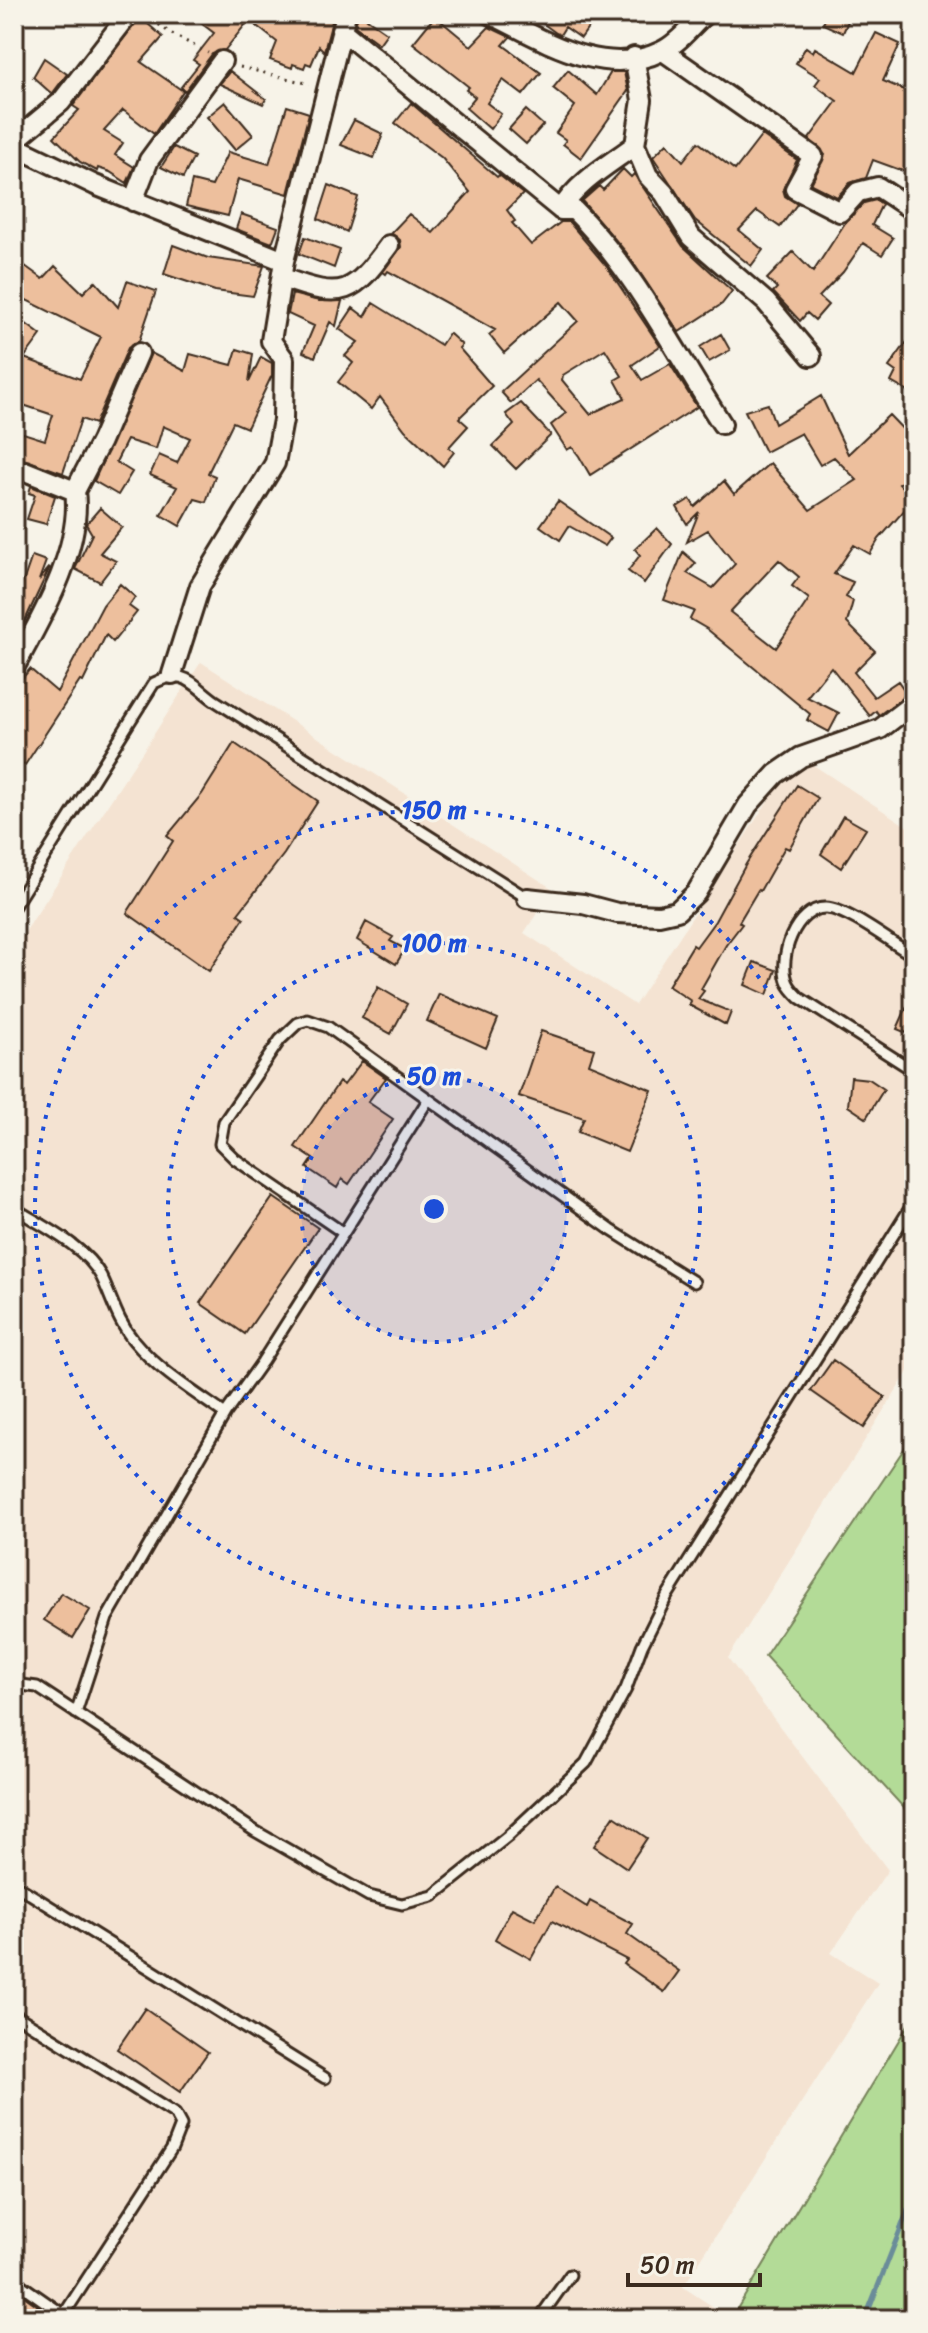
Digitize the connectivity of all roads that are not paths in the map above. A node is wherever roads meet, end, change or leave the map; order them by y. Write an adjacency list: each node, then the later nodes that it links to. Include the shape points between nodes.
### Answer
1 (129, 14): 8 (street, via 61,102)
2 (490, 14): 6 (street, via 574,56)
3 (705, 14): 5 (street)
4 (344, 22): 11 (street); 14 (street)
5 (663, 51): 6 (street); 12 (street, via 813,156 795,189 840,212 858,192 878,187)
6 (634, 57): 9 (street, via 642,100)
7 (222, 61): 10 (street, via 149,160)
8 (14, 143): 10 (street)
9 (635, 145): 11 (street, via 590,178); 16 (street, via 648,176 691,237 766,302)
10 (133, 201): 14 (street)
11 (561, 210): 17 (street, via 574,210 634,279)
12 (914, 211)
13 (389, 245): 14 (street, via 363,280 348,290 336,291)
14 (284, 270): 21 (street, via 271,341 284,359 283,420 275,463 200,586)
15 (139, 353): 19 (street)
16 (811, 356)
17 (722, 424)
18 (14, 472): 19 (street, via 25,471)
19 (75, 491): 20 (street, via 71,540 52,593)
20 (14, 668)
21 (172, 674): 23 (lane); 24 (lane, via 154,683)
22 (914, 703): 23 (street, via 880,729 801,757 776,774 748,805 696,893 677,911 617,913)
23 (527, 898)
24 (14, 906)
25 (914, 956): 26 (lane, via 842,913 816,909 791,936 786,968 788,984 800,998)
26 (914, 1071)
27 (428, 1100): 30 (lane); 30 (lane, via 328,1027 308,1020 280,1040 224,1122 220,1144 235,1159); 31 (lane)
28 (914, 1202): 34 (lane, via 667,1596 586,1763 507,1837 433,1896 402,1904 369,1896 255,1831)
29 (14, 1208): 32 (lane, via 76,1249 100,1274 112,1307 134,1341)
30 (342, 1232): 32 (lane)
31 (694, 1282)
32 (225, 1414): 34 (lane, via 107,1618)
33 (14, 1684): 34 (lane, via 37,1687)
34 (76, 1713)
35 (14, 1884): 37 (lane)
36 (14, 2014): 40 (lane, via 175,2114 181,2125 172,2148)
37 (325, 2078)
38 (570, 2275): 41 (lane)
39 (14, 2280): 40 (lane)
40 (62, 2317)
41 (539, 2319)

